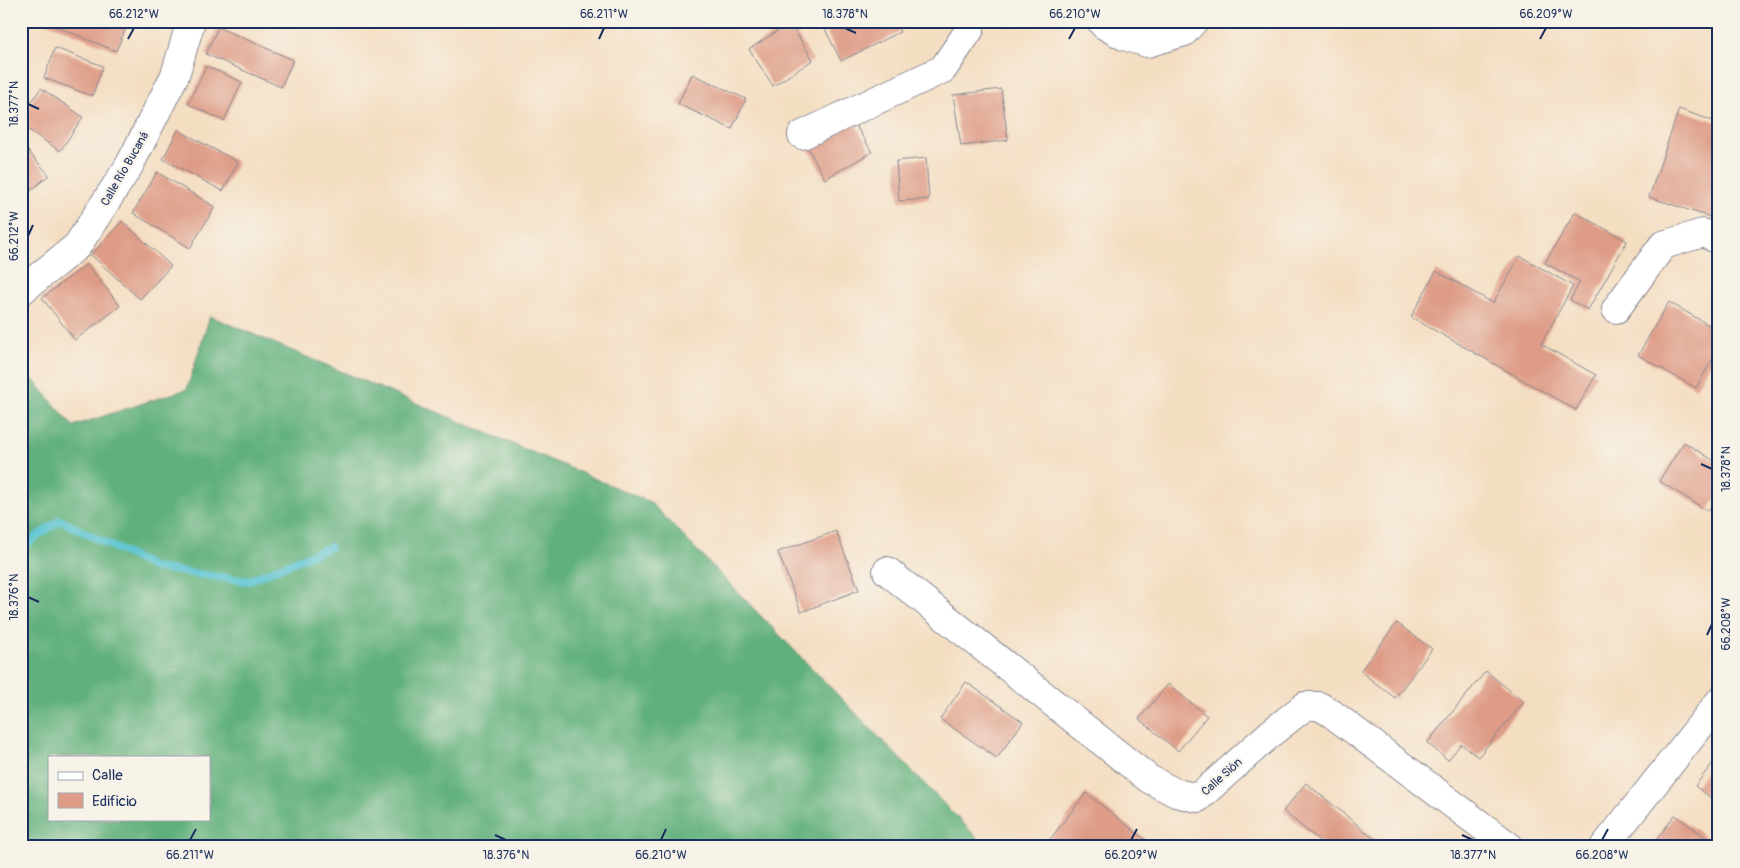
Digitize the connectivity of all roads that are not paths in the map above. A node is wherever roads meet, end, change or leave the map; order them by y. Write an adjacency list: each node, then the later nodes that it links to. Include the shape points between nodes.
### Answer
1 (191, 21): 7 (street, Calle Río Bucaná, via 175,75 129,166 77,246)
2 (969, 21): 5 (street, via 970,29 943,69)
3 (1101, 21): 4 (street, via 1124,36 1147,43 1184,32)
4 (1194, 21)
5 (802, 135)
6 (1719, 240): 8 (street, via 1702,233 1663,245)
7 (21, 291)
8 (1616, 309)
9 (887, 571): 11 (street, Calle Sión, via 1149,779 1176,793 1198,798 1305,706 1318,706 1332,713)
10 (1719, 702): 12 (street)
11 (1510, 847)
12 (1604, 847)

